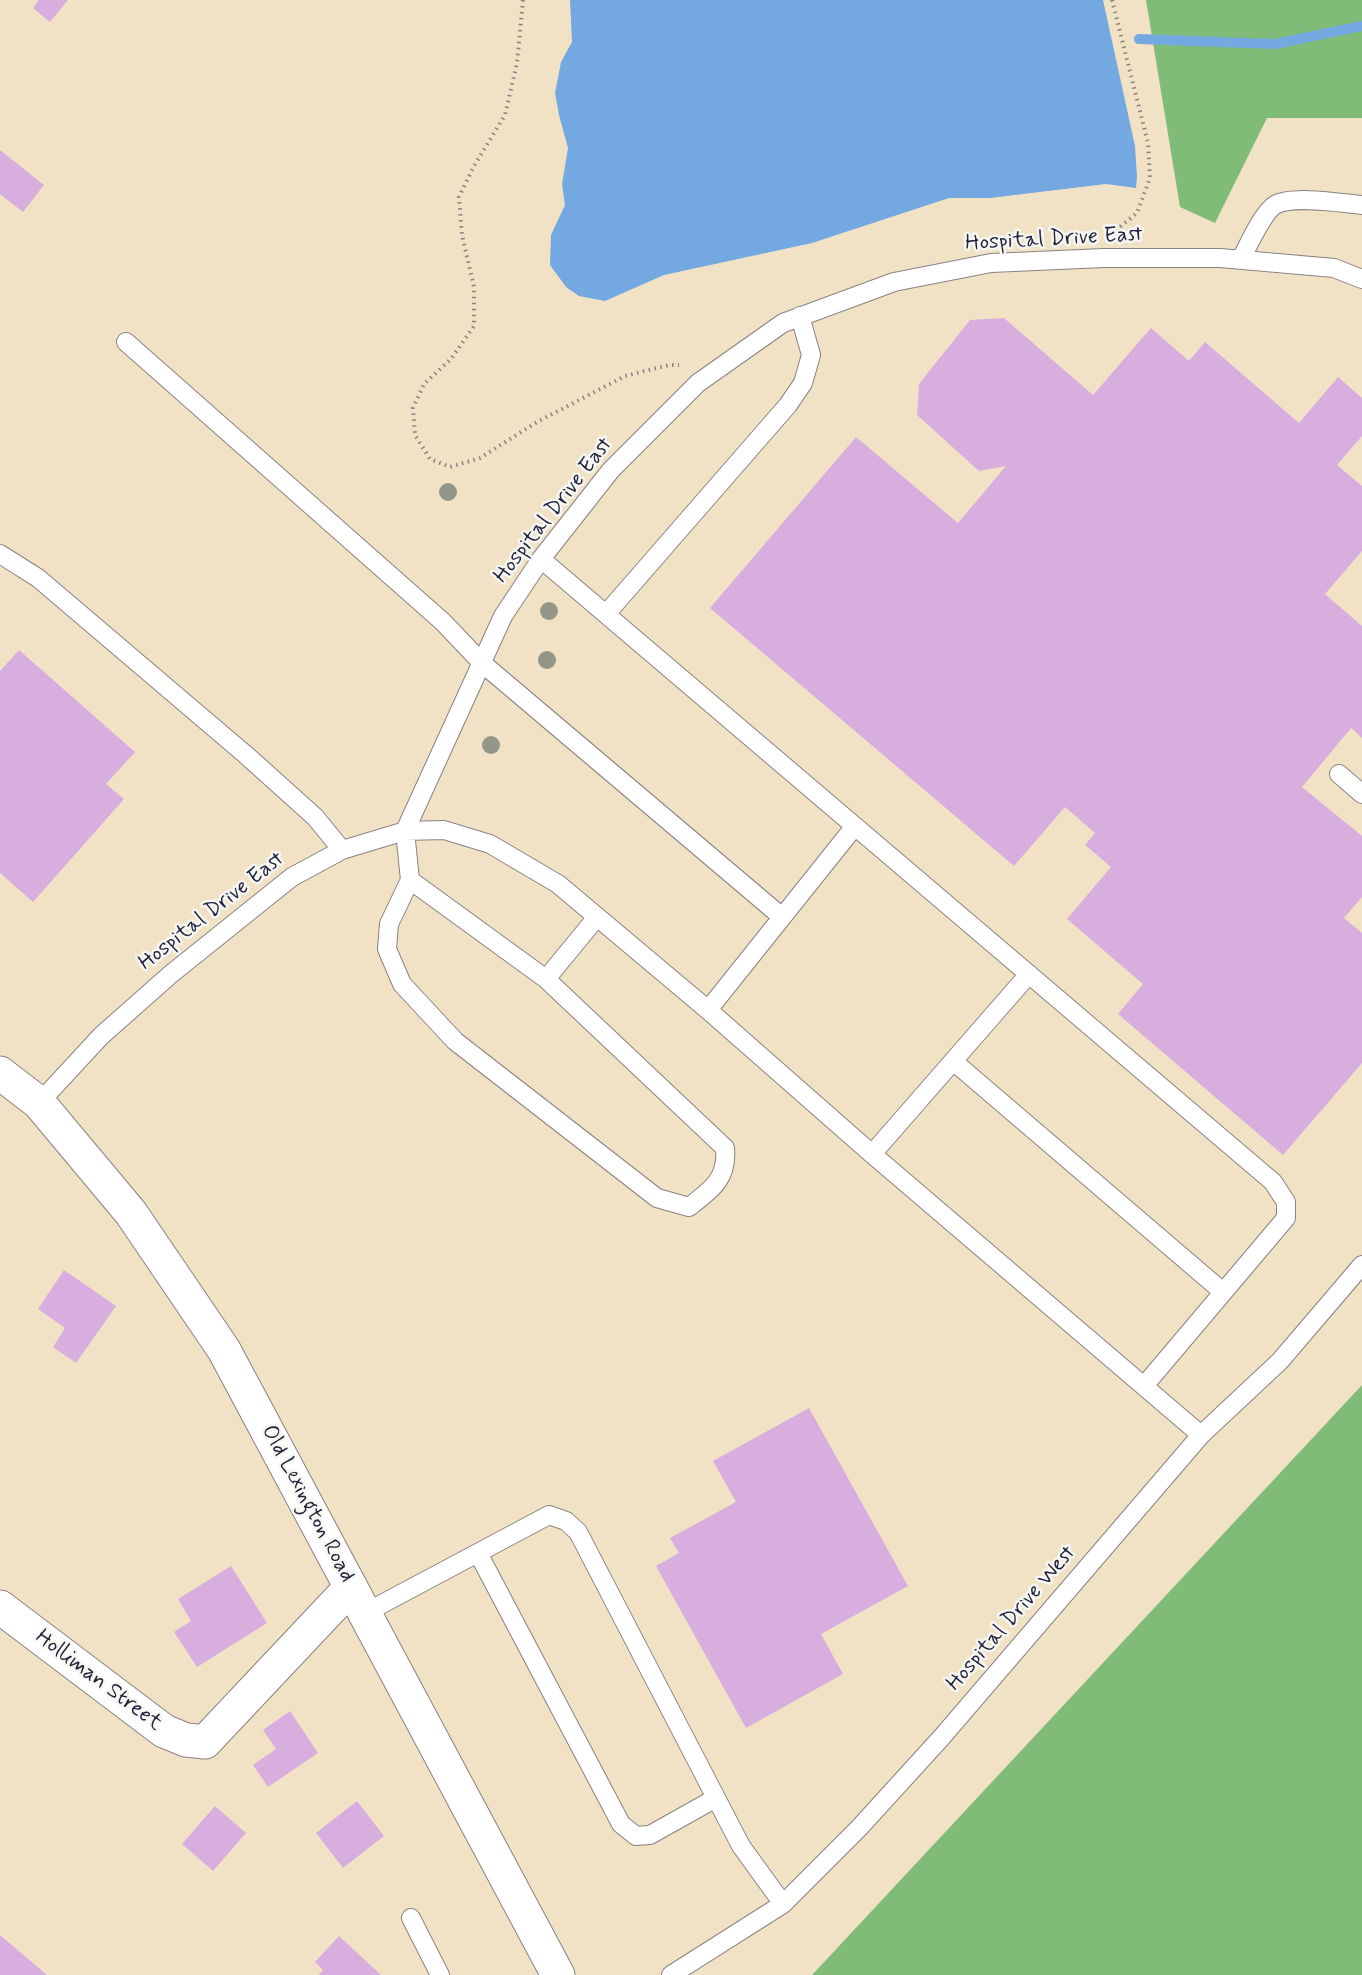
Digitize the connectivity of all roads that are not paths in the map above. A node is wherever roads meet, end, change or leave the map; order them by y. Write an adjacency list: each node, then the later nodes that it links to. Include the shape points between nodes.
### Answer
1 (1362, 205): 2 (lane, via 1287,199 1273,206)
2 (1241, 259): 3 (lane, Hospital Drive East, via 1334,268); 4 (lane, Hospital Drive East, via 991,263 894,282)
3 (1362, 279)
4 (800, 316): 7 (lane, Hospital Drive East, via 783,323 698,383 611,470); 8 (lane, via 811,355 803,383)
5 (126, 342): 9 (lane, via 443,622)
6 (0, 554): 14 (lane, via 38,578 237,747 315,817)
7 (542, 558): 8 (lane); 9 (lane, Hospital Drive East, via 503,616)
8 (606, 614): 12 (lane)
9 (482, 663): 13 (lane, Hospital Drive East); 17 (lane)
10 (1339, 774): 11 (lane)
11 (1362, 794)
12 (855, 826): 17 (lane); 18 (lane)
13 (405, 831): 14 (lane, Hospital Drive East); 15 (lane); 16 (lane, via 444,830 490,844 558,884)
14 (342, 850): 23 (lane, Hospital Drive East, via 292,877 171,974 100,1036)
15 (410, 880): 19 (lane); 19 (lane, via 389,924 387,950 402,984 455,1041 657,1198 689,1207 716,1186 726,1161 725,1148)
16 (597, 917): 19 (lane); 20 (lane)
17 (782, 917): 20 (lane)
18 (1029, 975): 21 (lane); 26 (lane, via 1273,1182 1286,1202 1286,1218)
19 (546, 979)
20 (708, 1010): 24 (lane)
21 (953, 1061): 24 (lane); 26 (lane)
22 (0, 1073): 23 (street, Old Lexington Road)
23 (39, 1103): 30 (street, Old Lexington Road, via 131,1212 224,1350)
24 (872, 1154): 27 (lane)
25 (1362, 1265): 28 (lane, Hospital Drive West, via 1280,1361)
26 (1223, 1292): 27 (lane)
27 (1144, 1386): 28 (lane)
28 (1201, 1435): 33 (lane, Hospital Drive West, via 941,1738)
29 (478, 1553): 30 (lane); 32 (lane, via 549,1515 566,1521 578,1532); 32 (lane, via 621,1824 636,1836 650,1835)
30 (358, 1600): 31 (street, Holliman Street, via 205,1742 164,1731); 36 (street, Old Lexington Road)
31 (0, 1607)
32 (717, 1798): 33 (lane, via 741,1846)
33 (783, 1904): 37 (lane, Hospital Drive West)
34 (411, 1918): 35 (lane)
35 (440, 1975)
36 (558, 1975)
37 (671, 1975)

